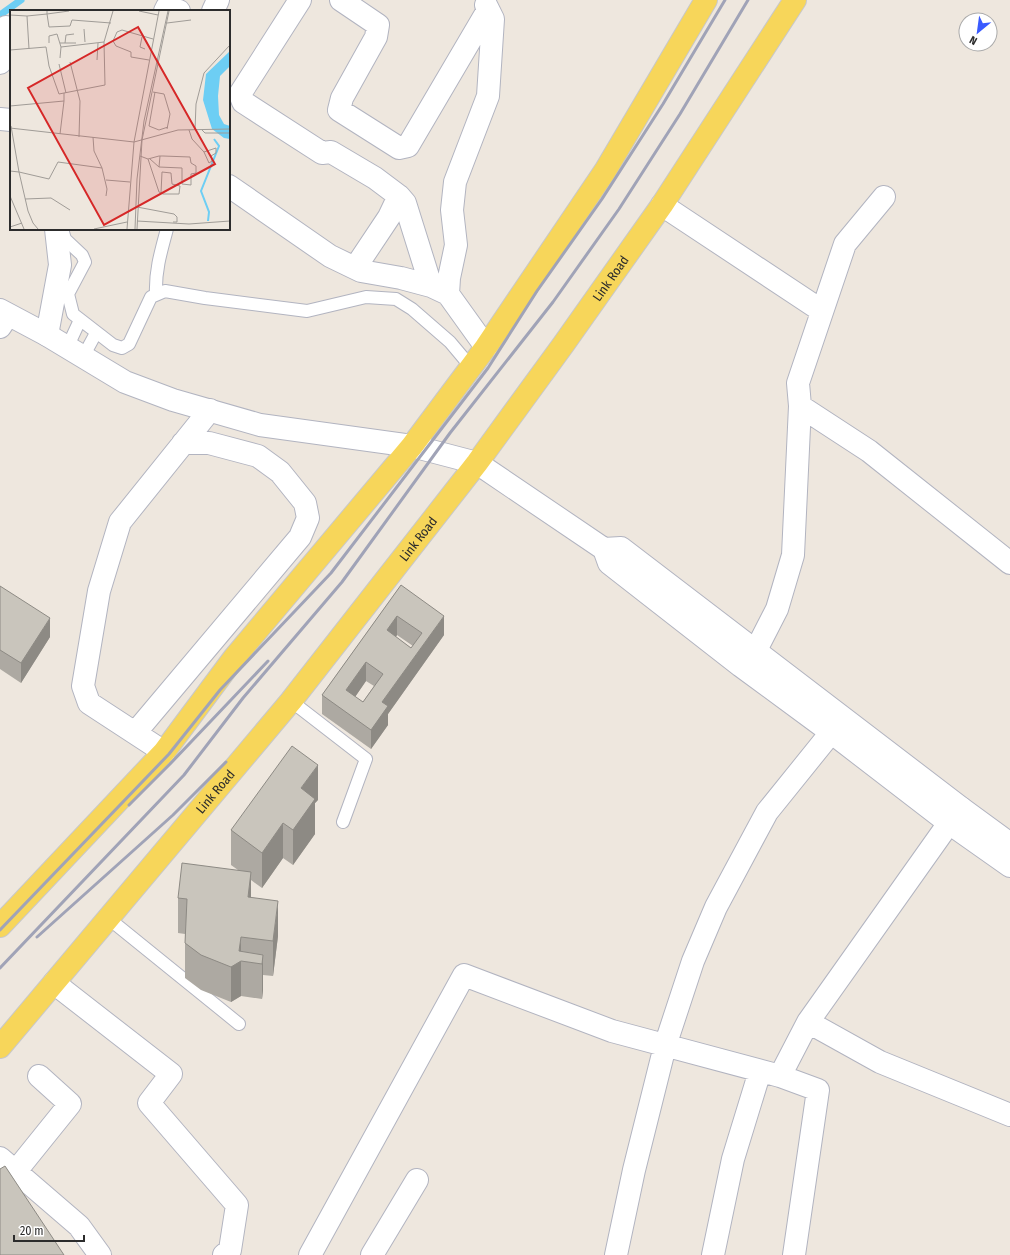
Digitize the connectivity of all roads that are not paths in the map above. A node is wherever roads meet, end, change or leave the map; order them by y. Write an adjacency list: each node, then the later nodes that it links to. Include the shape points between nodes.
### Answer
1 (218, 0): 9 (street)
2 (300, 0): 15 (street, via 240,94 243,102 322,153 331,152 375,178)
3 (341, 0): 6 (street, via 378,25 376,37 342,98 339,110 399,148 408,146)
4 (706, 0): 29 (main road, via 605,171)
5 (795, 0): 17 (main road, Link Road)
6 (486, 5): 22 (street, via 493,19 488,96 455,182 452,210 456,245 449,278)
7 (166, 10): 8 (street, via 167,7)
8 (178, 10)
9 (213, 10)
10 (10, 28): 11 (street, via 6,27 2,31)
11 (0, 63)
12 (0, 119): 13 (street)
13 (10, 120)
14 (230, 187): 21 (street, via 330,256)
15 (399, 196): 21 (street); 22 (street, via 405,203)
16 (884, 196): 24 (street, via 845,244)
17 (662, 206): 24 (street); 36 (main road, Link Road)
18 (56, 230): 28 (street, via 60,265)
19 (62, 230): 26 (lane, via 65,239 82,255 85,262 68,294 73,314)
20 (167, 230): 23 (lane, via 157,266)
21 (355, 268): 22 (street)
22 (440, 290): 29 (street)
23 (156, 294): 27 (lane, via 151,297 129,344 122,348 112,345); 31 (lane, via 165,291 307,311 366,297 396,299 412,309 450,342)
24 (822, 311): 32 (street, via 798,384)
25 (3, 318): 28 (street)
26 (80, 320): 27 (lane); 30 (lane)
27 (96, 333): 30 (lane)
28 (47, 335): 30 (street)
29 (486, 347): 31 (main road)
30 (75, 353): 33 (street, via 125,382 173,400)
31 (471, 367): 35 (main road)
32 (800, 406): 38 (street, via 869,451); 39 (street, via 793,555 777,609)
33 (210, 410): 34 (street); 35 (street, via 260,425)
34 (183, 443): 43 (street, via 120,522 99,591 83,686 89,703); 43 (street, via 209,443 258,456 280,472 304,503 308,518 300,537)
35 (412, 446): 36 (street); 44 (main road, via 234,658)
36 (477, 462): 37 (street); 41 (main road, Link Road)
37 (604, 549): 39 (street, via 621,548); 40 (street, via 610,563)
38 (1010, 563)
39 (756, 650): 40 (street); 42 (street)
40 (741, 666): 42 (street)
41 (291, 701): 46 (lane, via 366,759); 49 (main road, Link Road)
42 (838, 725): 45 (street); 54 (street, via 767,812 719,900 693,961)
43 (135, 733): 44 (street)
44 (164, 752): 50 (main road)
45 (955, 815): 47 (street); 48 (street); 52 (street)
46 (343, 822)
47 (1010, 844)
48 (1010, 866)
49 (108, 918): 51 (main road, Link Road); 53 (lane)
50 (0, 926)
51 (54, 983): 55 (main road, Link Road); 62 (street, via 171,1074 149,1103 237,1205 230,1250)
52 (808, 1022): 56 (street); 58 (street, via 880,1062)
53 (239, 1024)
54 (665, 1046): 56 (street); 63 (street, via 612,1031 464,975); 65 (street)
55 (0, 1047)
56 (770, 1074): 66 (street, via 733,1159); 67 (street, via 818,1090)
57 (39, 1076): 59 (street, via 70,1104)
58 (1010, 1114)
59 (8, 1164): 61 (street, via 79,1226)
60 (417, 1180): 64 (street)
61 (100, 1255)
62 (224, 1255)
63 (310, 1255)
64 (372, 1255)
65 (616, 1255)
66 (713, 1255)
67 (794, 1255)

